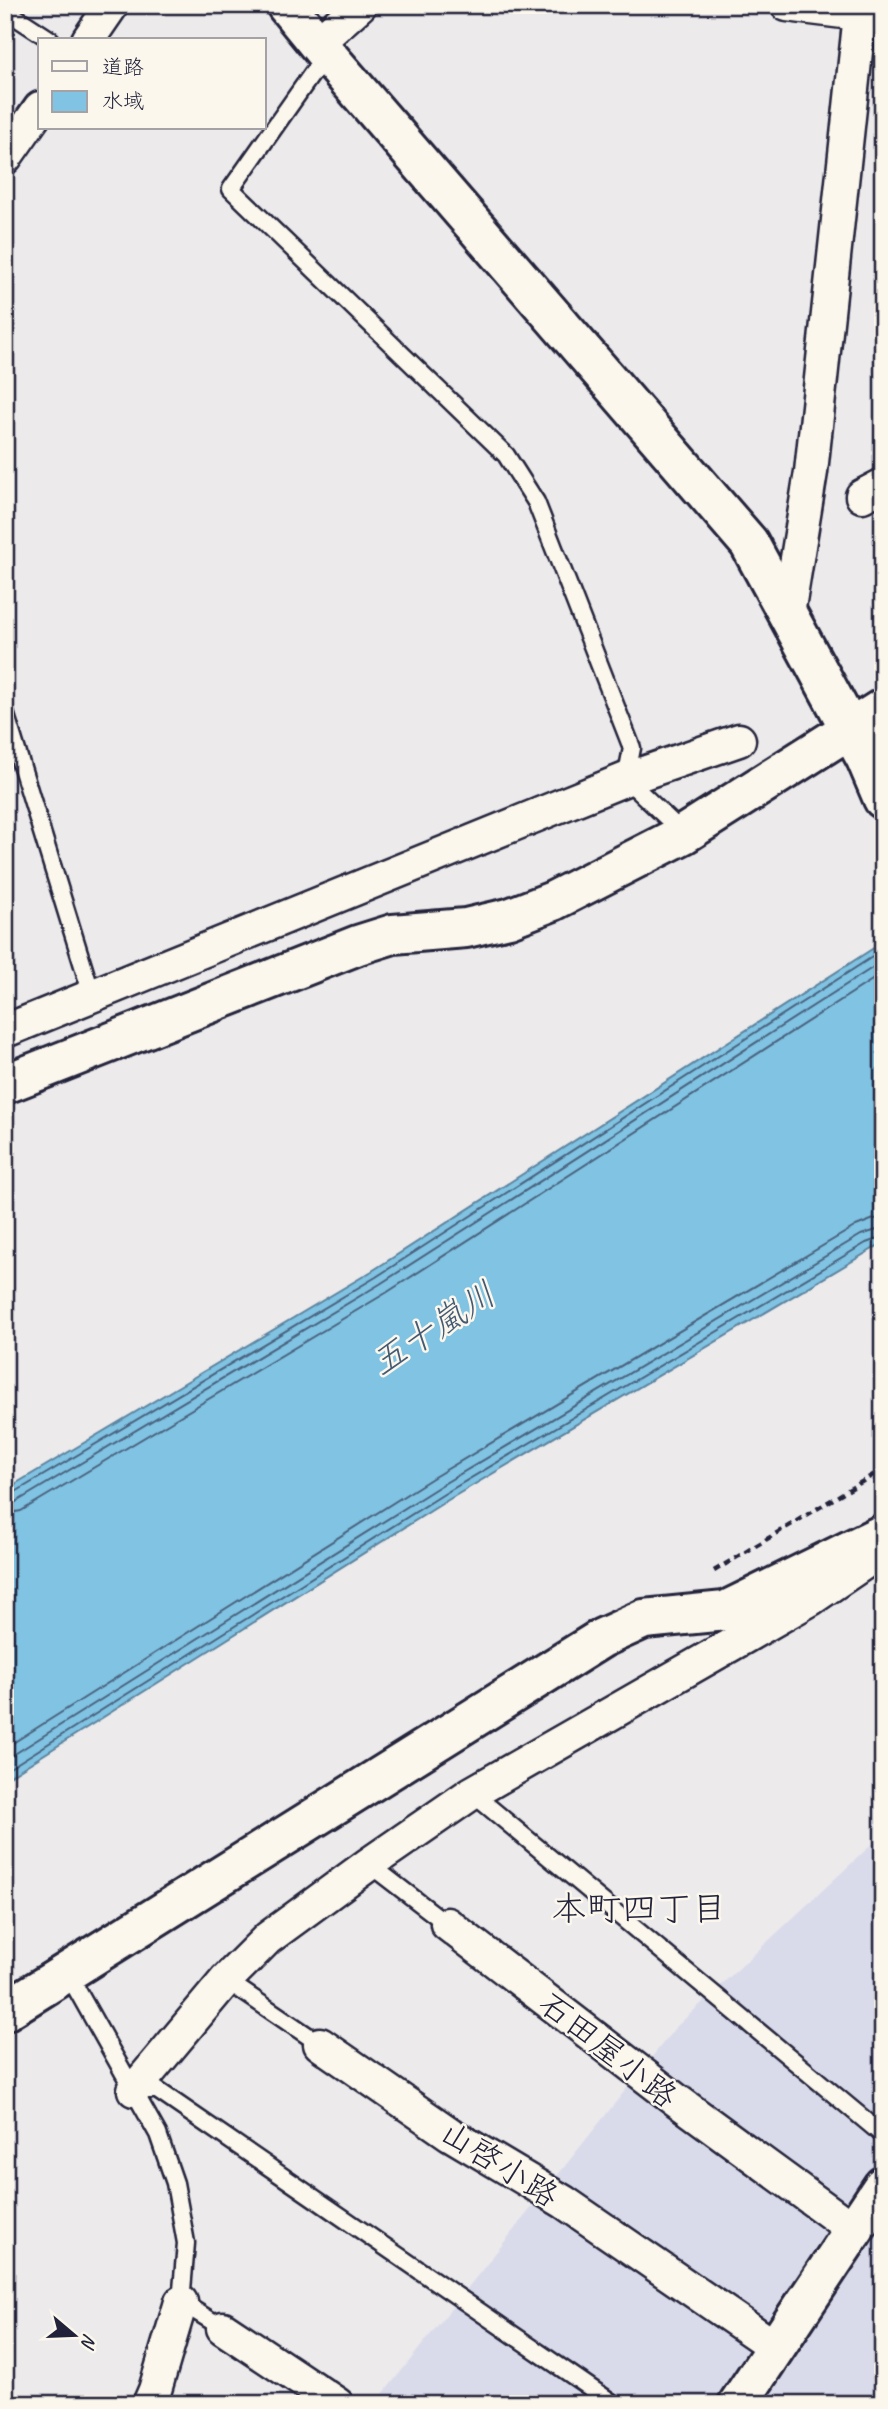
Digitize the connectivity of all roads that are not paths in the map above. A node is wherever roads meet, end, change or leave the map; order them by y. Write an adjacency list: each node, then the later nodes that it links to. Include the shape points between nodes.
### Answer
1 (112, 5): 8 (street)
2 (286, 5): 9 (street)
3 (360, 5): 9 (street)
4 (787, 5): 6 (street)
5 (5, 10): 7 (lane)
6 (868, 12): 12 (street, via 811,472)
7 (48, 38)
8 (89, 38)
9 (321, 48): 12 (street, via 749,543); 17 (lane, via 230,190 506,455 537,502 632,748)
10 (38, 111): 11 (street)
11 (5, 158)
12 (788, 614): 16 (street)
13 (883, 708): 16 (street)
14 (5, 712): 20 (lane)
15 (739, 740): 17 (street)
16 (858, 744): 18 (street); 19 (street)
17 (626, 779): 19 (lane); 20 (street)
18 (883, 799)
19 (684, 834): 22 (street, via 553,901 509,918 466,928 393,934)
20 (92, 995): 21 (street)
21 (5, 1031)
22 (5, 1084)
23 (883, 1534): 28 (street, via 725,1611 644,1619 602,1638)
24 (883, 1550): 25 (street, via 811,1599)
25 (472, 1793): 26 (street); 33 (lane)
26 (369, 1864): 27 (lane, 石田屋小路); 29 (street, via 268,1938)
27 (447, 1924): 35 (street, 石田屋小路)
28 (67, 1972): 30 (street); 32 (lane)
29 (226, 1980): 31 (lane, 山啓小路); 32 (street)
30 (5, 2011)
31 (320, 2044): 38 (street, 山啓小路, via 450,2134 564,2202)
32 (134, 2090): 36 (lane, via 158,2134 175,2183 186,2243); 41 (lane, via 157,2090)
33 (883, 2135)
34 (883, 2186): 35 (street)
35 (854, 2230): 38 (street)
36 (181, 2302): 37 (lane); 39 (street)
37 (223, 2328): 40 (street)
38 (775, 2347): 42 (street)
39 (149, 2404)
40 (337, 2404)
41 (614, 2404)
42 (738, 2404)

